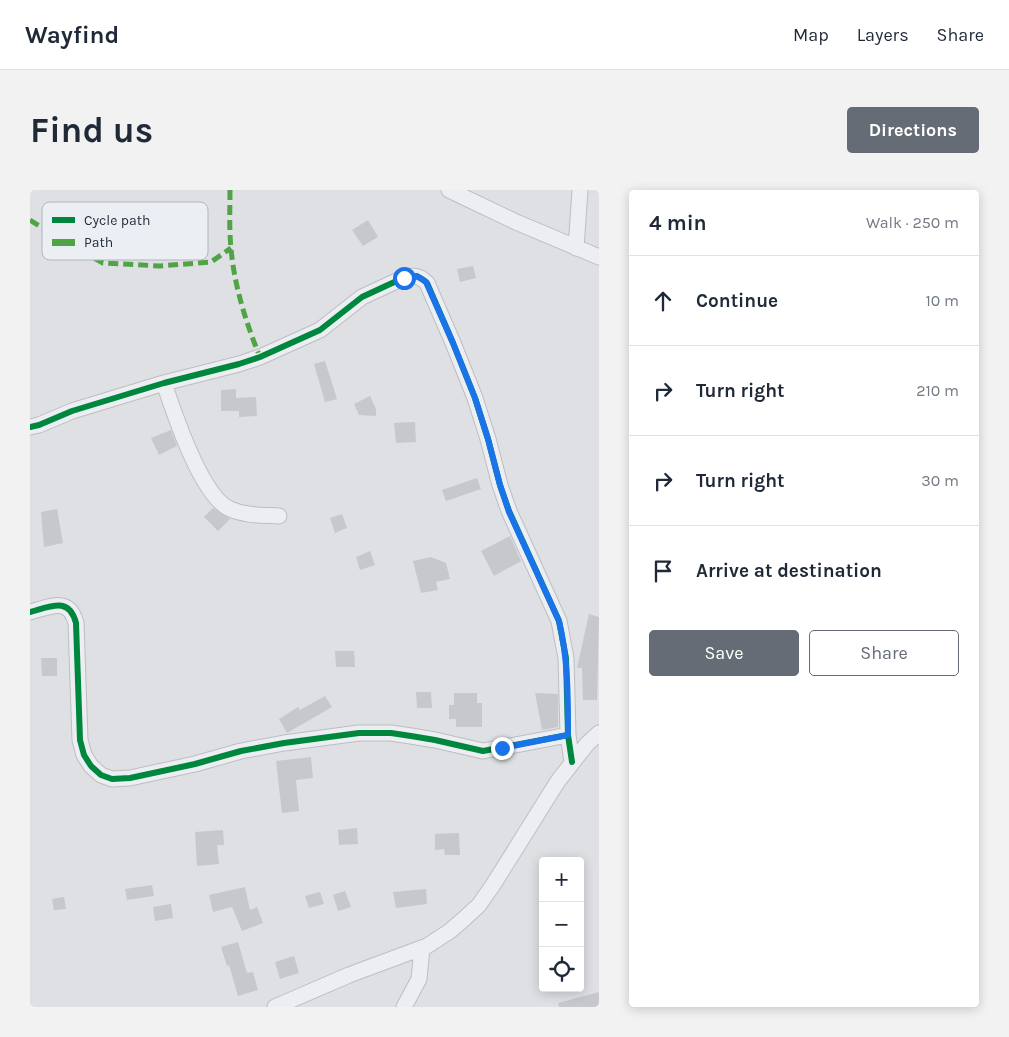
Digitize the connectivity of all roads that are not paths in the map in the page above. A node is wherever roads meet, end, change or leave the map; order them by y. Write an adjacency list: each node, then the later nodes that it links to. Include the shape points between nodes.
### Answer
1 (449, 190): 3 (street)
2 (580, 190): 3 (street)
3 (576, 248): 4 (street)
4 (599, 257)
5 (164, 383): 6 (street); 7 (street, via 187,449 219,501 229,509 248,515); 10 (street, via 260,357 320,330 362,297 404,278 422,278 475,398 509,512 559,621 566,658)
6 (30, 427)
7 (279, 516)
8 (30, 612): 10 (street, via 57,605 69,608 74,614 80,740 91,766 112,779 139,776 284,743 359,733 419,737 484,751)
9 (599, 733): 11 (street)
10 (568, 735): 11 (street)
11 (572, 762): 12 (street, via 478,905 450,931)
12 (422, 948): 13 (street); 14 (street, via 419,979)
13 (275, 1007)
14 (404, 1007)

